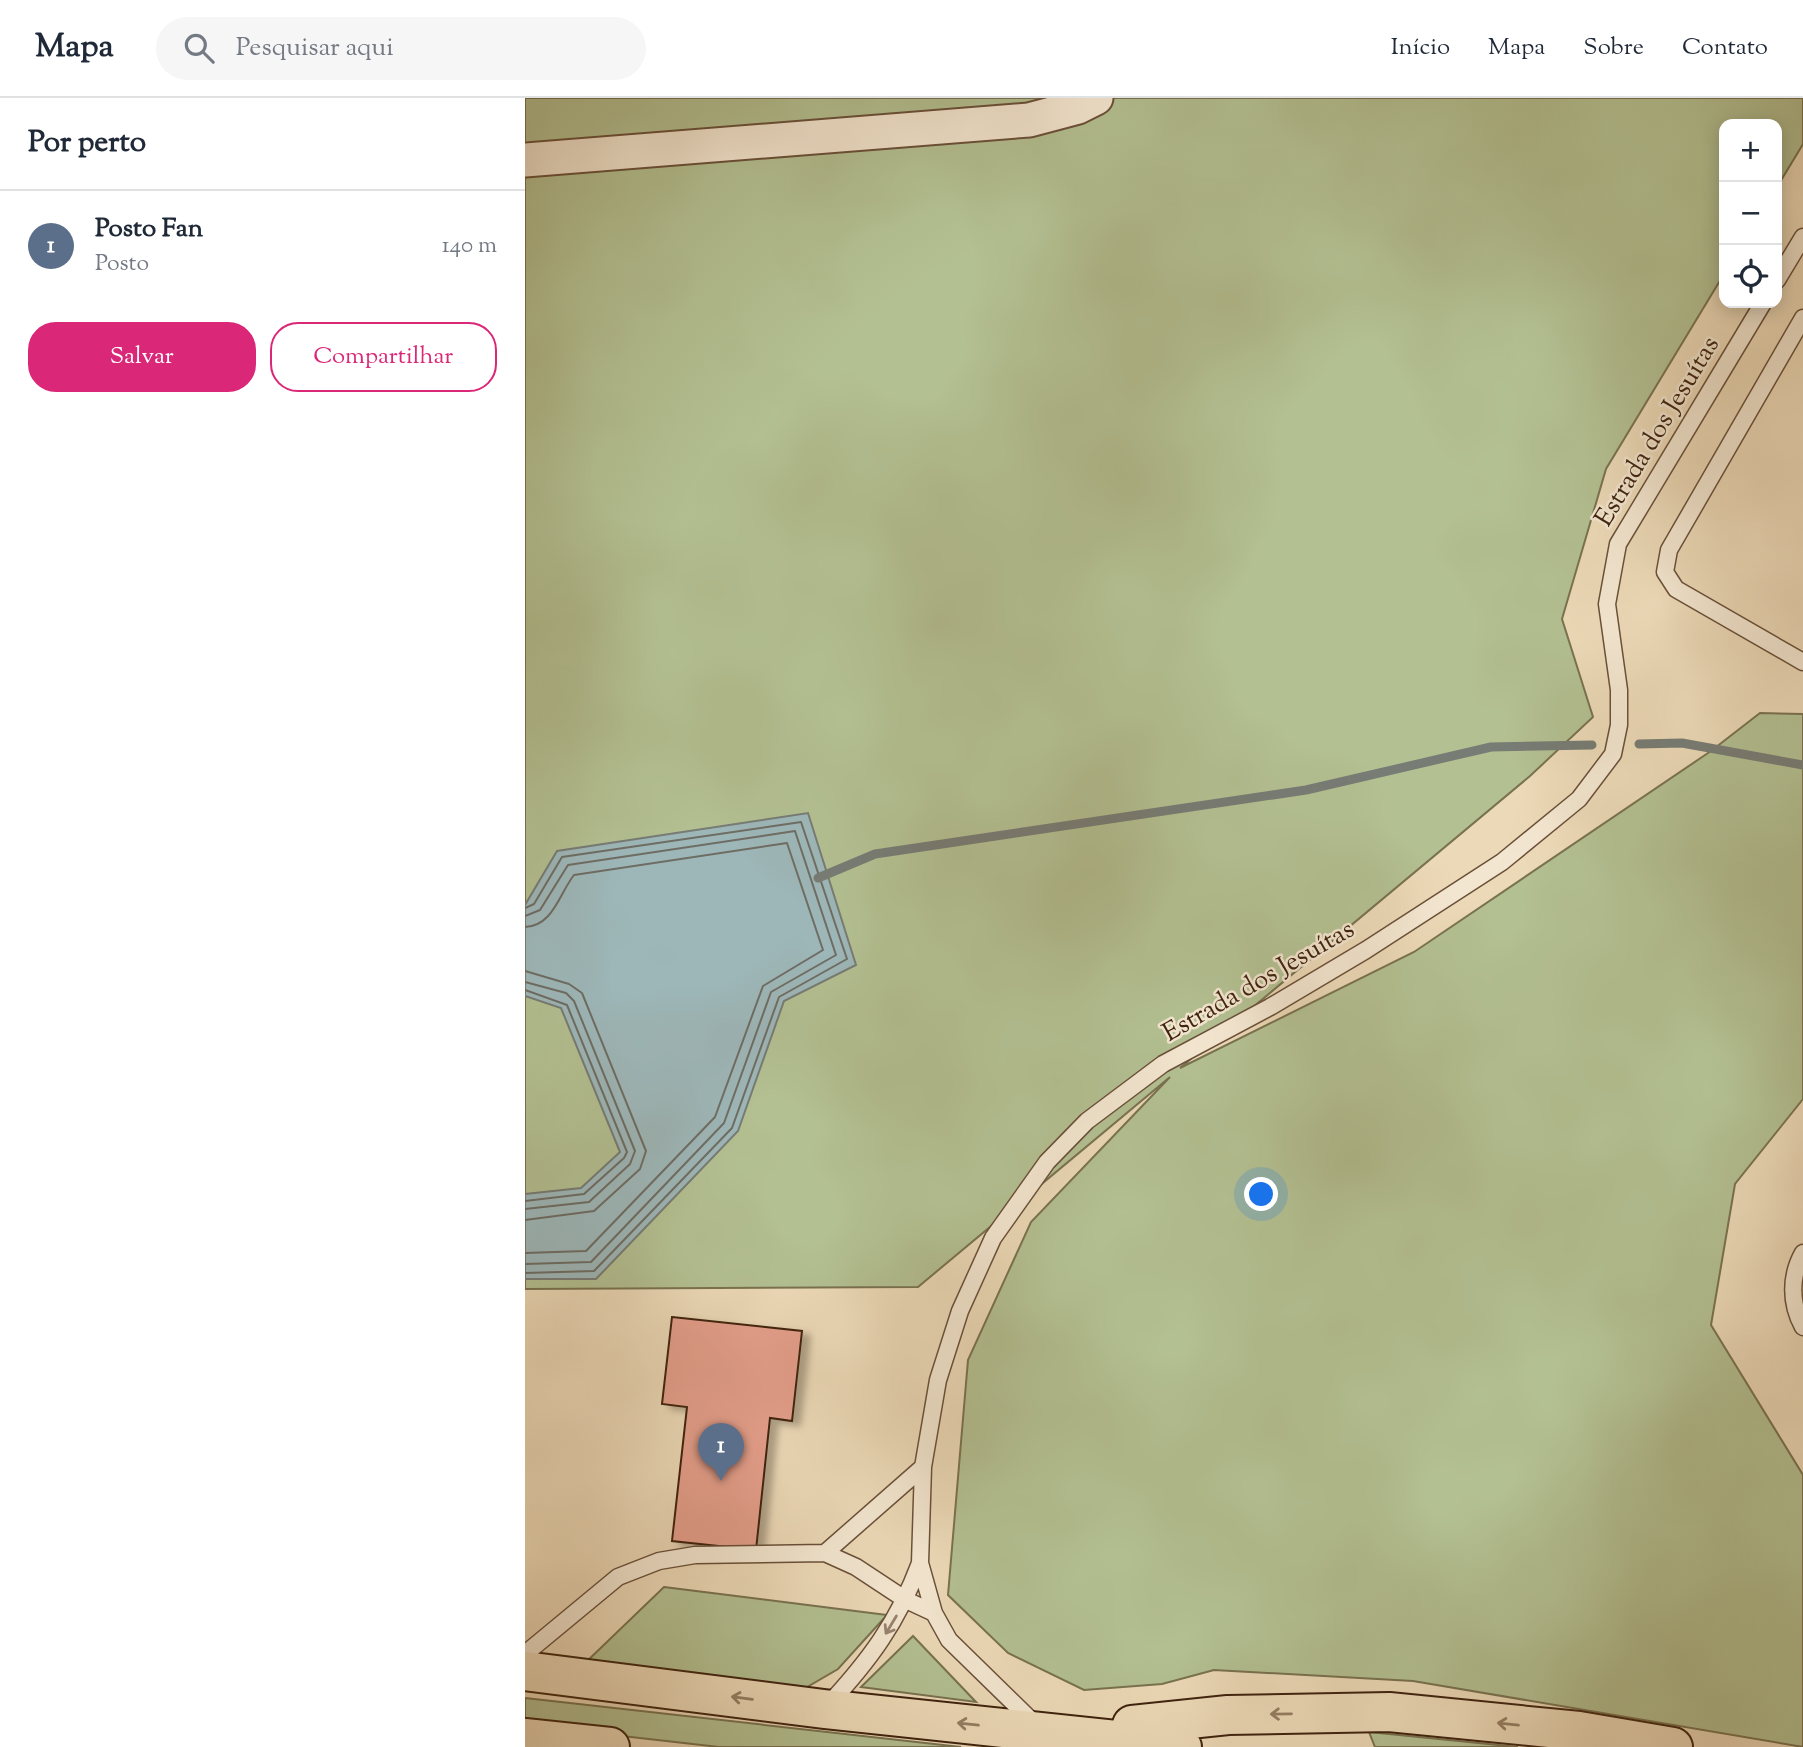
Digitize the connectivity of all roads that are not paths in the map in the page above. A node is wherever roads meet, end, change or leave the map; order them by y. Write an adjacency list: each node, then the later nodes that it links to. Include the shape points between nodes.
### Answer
1 (1096, 98): 2 (street, via 1029,120)
2 (525, 160)
3 (1803, 237): 4 (lane)
4 (1782, 273)
5 (1760, 308): 10 (lane, Estrada dos Jesuítas, via 1618,544 1607,604 1619,690 1613,754 1579,799 1502,862 1281,1001 1163,1064 1087,1121 1047,1162 993,1238 960,1311 938,1380)
6 (1803, 318): 7 (lane, via 1669,550 1665,572 1676,589)
7 (1803, 662)
8 (1803, 1253): 9 (lane, via 1794,1268 1792,1291)
9 (1803, 1327)
10 (923, 1467): 11 (lane); 12 (lane, Estrada dos Jesuítas)
11 (825, 1553): 13 (lane); 15 (lane, via 695,1555 659,1561 618,1577)
12 (920, 1563): 13 (lane); 14 (lane, Estrada dos Jesuítas)
13 (906, 1600): 14 (lane); 17 (lane, one-way to 17, via 865,1666)
14 (934, 1613): 18 (lane, Estrada dos Jesuítas, via 949,1640)
15 (525, 1654)
16 (525, 1671): 17 (highway, one-way to 16)
17 (824, 1709): 18 (highway, one-way to 17)
18 (1051, 1733): 21 (highway); 22 (highway, one-way to 18, via 1579,1731 1389,1712 1228,1715)
19 (525, 1738): 20 (highway)
20 (610, 1747)
21 (1182, 1747)
22 (1673, 1747)

